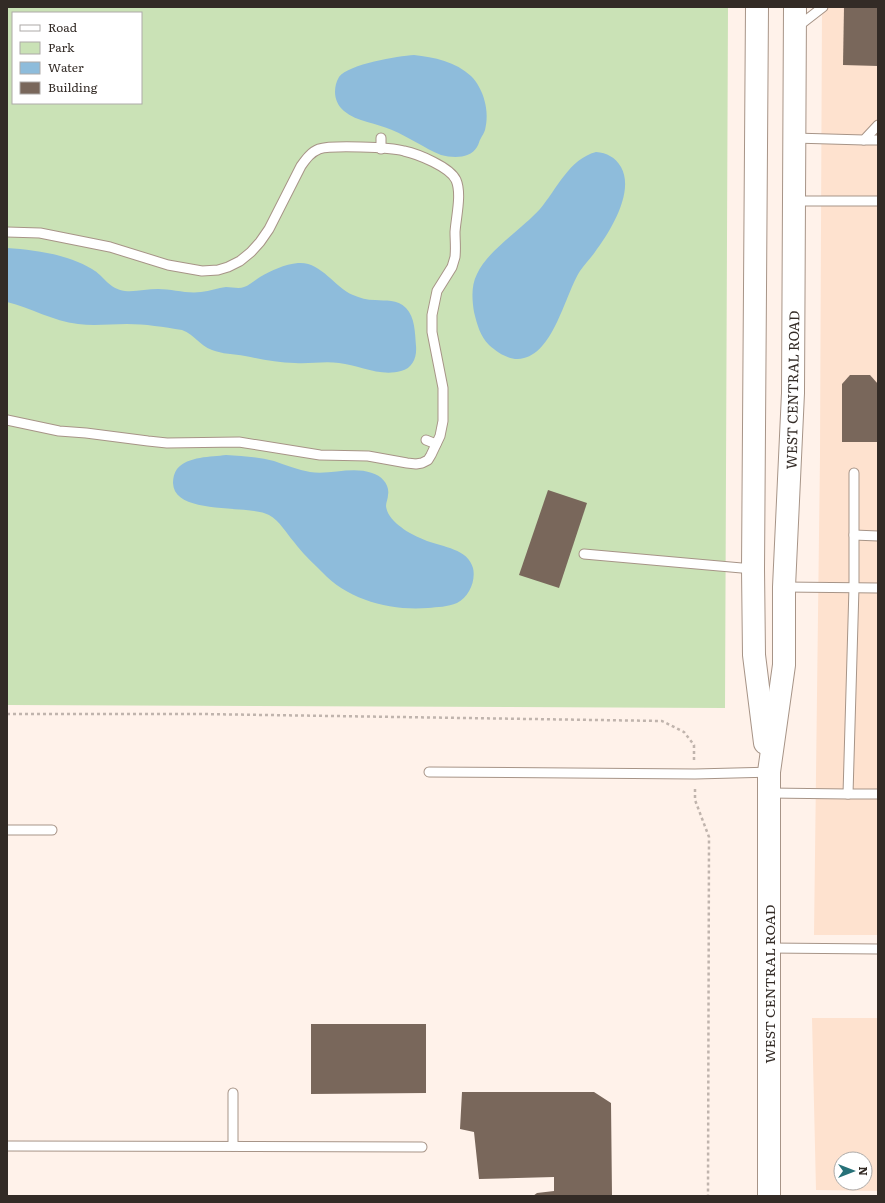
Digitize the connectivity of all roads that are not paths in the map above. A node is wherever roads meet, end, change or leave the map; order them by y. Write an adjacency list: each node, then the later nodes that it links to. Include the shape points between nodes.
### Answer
1 (757, 7): 21 (main road, WEST CENTRAL ROAD)
2 (796, 7): 4 (main road, WEST CENTRAL ROAD)
3 (823, 7): 4 (lane)
4 (795, 29): 7 (main road, WEST CENTRAL ROAD)
5 (878, 125): 8 (lane)
6 (381, 138): 10 (lane)
7 (794, 138): 8 (lane); 11 (main road, WEST CENTRAL ROAD)
8 (864, 140): 9 (lane)
9 (878, 140)
10 (381, 149): 13 (lane, via 327,148 311,154 301,166 260,242 240,261 218,270 202,271 168,265 110,247 40,233); 16 (lane, via 405,151 439,165 452,175 458,189 455,257 437,290 432,315 432,332 444,405 442,428)
11 (795, 201): 12 (lane); 22 (main road, WEST CENTRAL ROAD, via 793,393)
12 (878, 201)
13 (7, 232)
14 (7, 420): 16 (lane, via 59,431 148,441 239,442 314,455 368,456 412,464 428,460)
15 (426, 440): 16 (lane)
16 (436, 444)
17 (854, 473): 18 (lane)
18 (854, 535): 19 (lane); 23 (lane)
19 (878, 536)
20 (584, 554): 21 (lane)
21 (753, 568): 26 (main road, WEST CENTRAL ROAD, via 754,655)
22 (784, 587): 23 (lane); 26 (main road, WEST CENTRAL ROAD, via 784,665)
23 (854, 587): 24 (lane); 27 (lane)
24 (878, 588)
25 (429, 772): 26 (lane, via 695,774)
26 (769, 783): 27 (lane); 31 (main road, WEST CENTRAL ROAD)
27 (848, 794): 28 (lane)
28 (878, 794)
29 (7, 830): 30 (lane)
30 (52, 830)
31 (769, 948): 32 (lane); 37 (main road, WEST CENTRAL ROAD)
32 (878, 949)
33 (233, 1093): 35 (lane)
34 (7, 1146): 35 (lane)
35 (233, 1146): 36 (lane)
36 (422, 1147)
37 (769, 1196)

